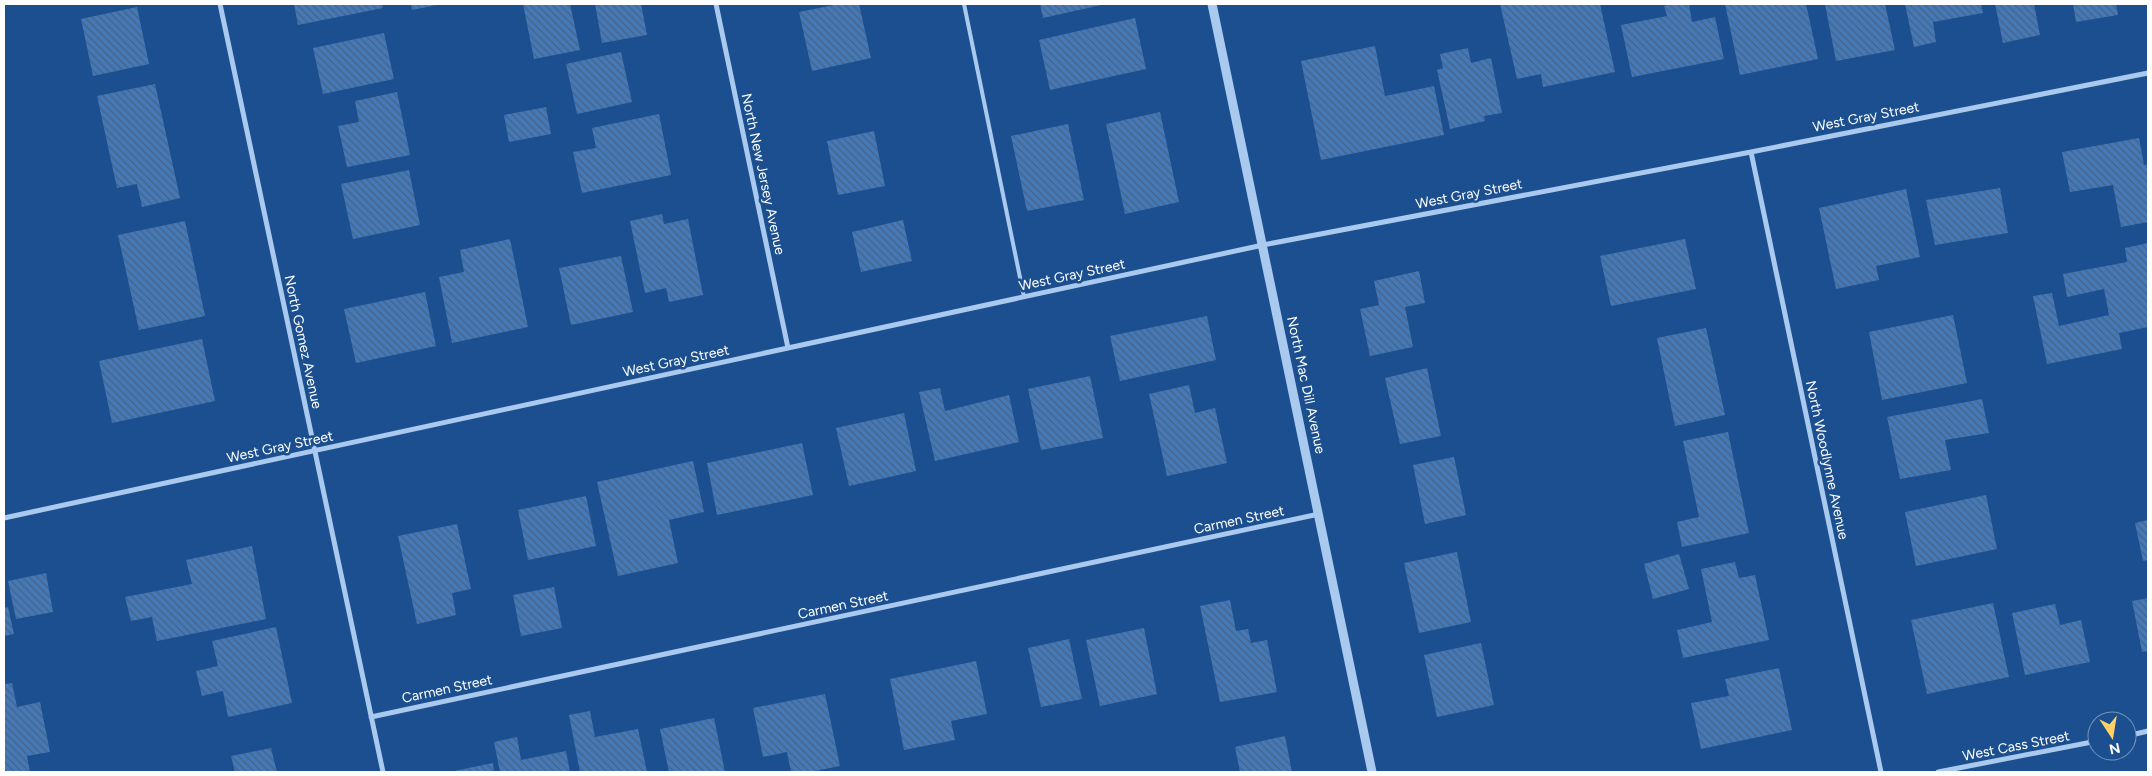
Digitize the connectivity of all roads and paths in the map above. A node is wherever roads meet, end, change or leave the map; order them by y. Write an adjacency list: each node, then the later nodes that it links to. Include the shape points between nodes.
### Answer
1 (220, 4): 10 (street, North Gomez Avenue)
2 (716, 4): 9 (street, North New Jersey Avenue)
3 (964, 4): 8 (lane)
4 (1212, 4): 7 (street, North Mac Dill Avenue)
5 (2148, 73): 6 (street, West Gray Street)
6 (1751, 152): 7 (street, West Gray Street); 17 (street, North Woodlynne Avenue)
7 (1263, 245): 8 (street, West Gray Street); 11 (street, North Mac Dill Avenue)
8 (1024, 297): 9 (street, West Gray Street)
9 (788, 348): 10 (street, West Gray Street)
10 (315, 451): 12 (street, West Gray Street); 13 (street, North Gomez Avenue)
11 (1319, 514): 13 (street, Carmen Street); 16 (street, North Mac Dill Avenue)
12 (4, 518)
13 (371, 717): 15 (street, North Gomez Avenue)
14 (2087, 743): 18 (street, West Cass Street)
15 (382, 772)
16 (1372, 772)
17 (1881, 772)
18 (1938, 772)

